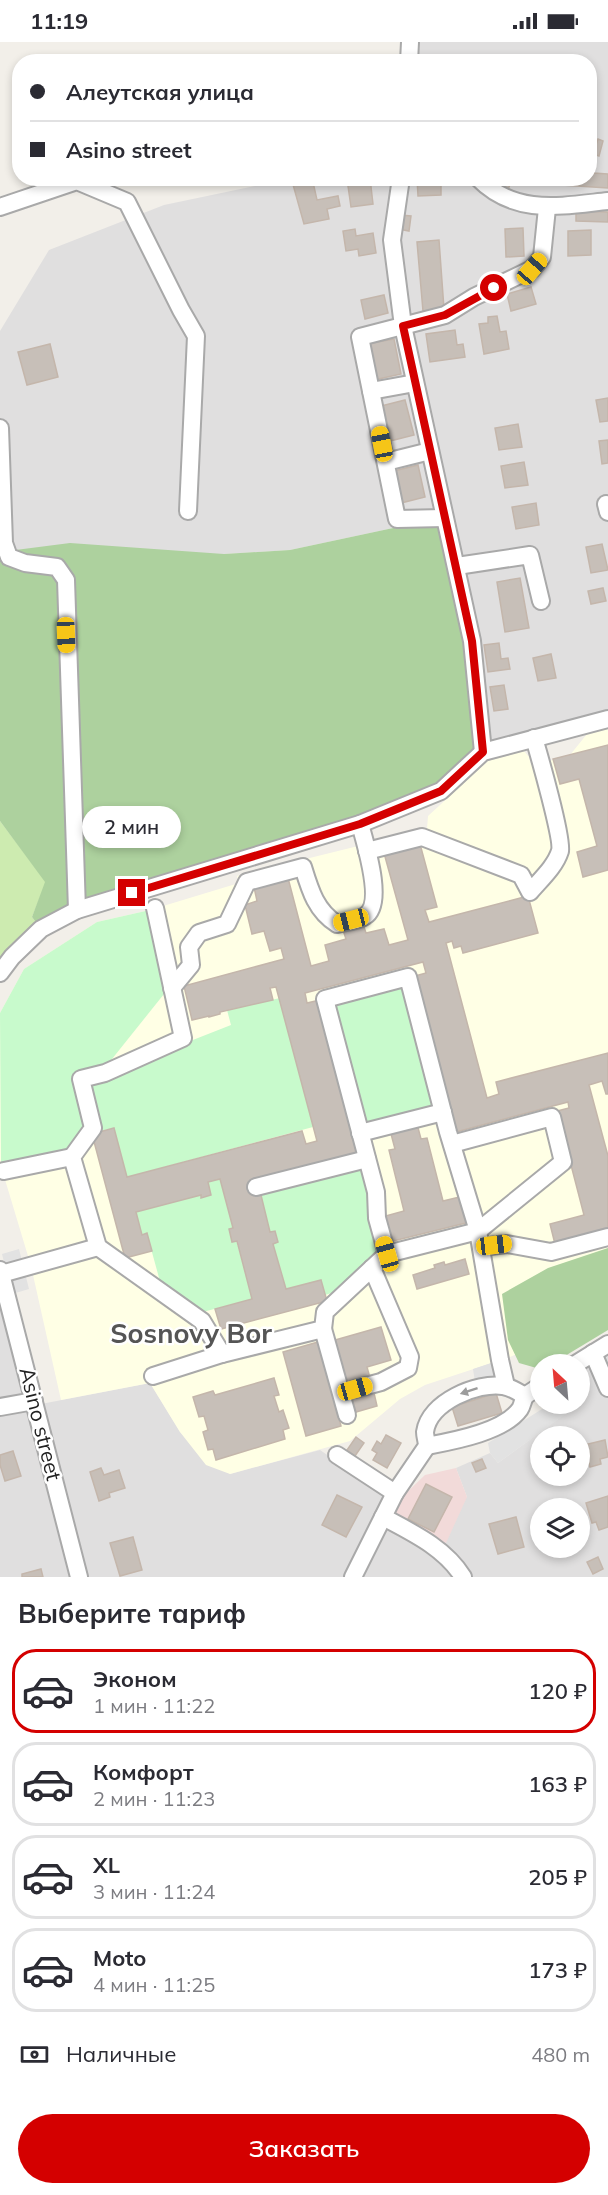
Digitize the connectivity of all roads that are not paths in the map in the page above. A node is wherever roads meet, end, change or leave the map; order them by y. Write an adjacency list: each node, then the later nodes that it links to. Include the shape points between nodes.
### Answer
1 (62, 186): 6 (street)
2 (89, 186): 14 (street, via 127,202 196,336)
3 (400, 186): 8 (street, via 392,240)
4 (487, 186): 7 (street, via 520,204)
5 (608, 201): 7 (street)
6 (0, 207)
7 (547, 208): 8 (street, via 542,257 532,269 445,315)
8 (403, 326): 9 (street); 10 (street, via 360,337)
9 (416, 383): 10 (street); 12 (street)
10 (371, 391): 13 (street)
11 (0, 428): 28 (street, via 4,543 9,556 25,563 57,567 66,580)
12 (430, 451): 13 (street); 15 (street)
13 (386, 462): 15 (street, via 397,519)
14 (188, 511)
15 (444, 518): 16 (street)
16 (457, 566): 17 (street, via 530,555); 20 (street, via 472,641)
17 (542, 601)
18 (608, 719): 19 (street)
19 (534, 738): 20 (street); 23 (street, via 561,849 554,865 530,892 521,875 422,837)
20 (483, 752): 21 (street, via 441,791)
21 (360, 824): 22 (street); 23 (street)
22 (296, 844): 24 (street); 25 (street)
23 (367, 851): 25 (street, via 374,882 372,908 365,916 337,924 312,897)
24 (241, 860): 26 (street); 28 (street)
25 (303, 867): 26 (street)
26 (247, 882): 30 (street, via 227,924 199,933 189,947 191,965)
27 (155, 908): 30 (street)
28 (77, 910): 29 (street, via 41,929)
29 (0, 973)
30 (172, 988): 34 (street, via 183,1038 105,1073 81,1079 93,1128)
31 (443, 1112): 32 (street); 32 (street, via 408,977 325,999); 33 (street)
32 (360, 1133): 35 (street)
33 (452, 1144): 39 (street); 39 (street, via 552,1117 563,1162)
34 (72, 1157): 36 (street); 40 (street)
35 (367, 1159): 37 (street); 41 (street)
36 (4, 1171)
37 (256, 1186)
38 (608, 1238): 39 (street, via 551,1252)
39 (479, 1239): 41 (street); 50 (street)
40 (98, 1246): 43 (street); 48 (street, via 202,1321)
41 (387, 1254): 42 (street)
42 (372, 1268): 45 (street, via 325,1312); 52 (street, via 410,1357 408,1368 381,1382)
43 (0, 1272): 44 (street, Asino street)
44 (3, 1294): 55 (street, Asino street)
45 (323, 1329): 48 (street); 57 (street)
46 (608, 1344): 47 (street)
47 (592, 1353): 51 (street)
48 (222, 1354): 49 (street)
49 (153, 1376)
50 (506, 1386): 54 (street); 58 (street, one-way to 58, via 480,1388 437,1408 425,1432)
51 (608, 1388)
52 (355, 1389)
53 (530, 1393): 54 (street)
54 (525, 1396): 58 (street, via 520,1409 492,1428)
55 (34, 1401): 56 (street); 62 (street, Asino street)
56 (0, 1407)
57 (347, 1415)
58 (427, 1446): 60 (street)
59 (337, 1455): 60 (street)
60 (396, 1493): 61 (street)
61 (383, 1517): 63 (street); 64 (street, via 440,1551)
62 (79, 1577)
63 (353, 1577)
64 (463, 1577)

